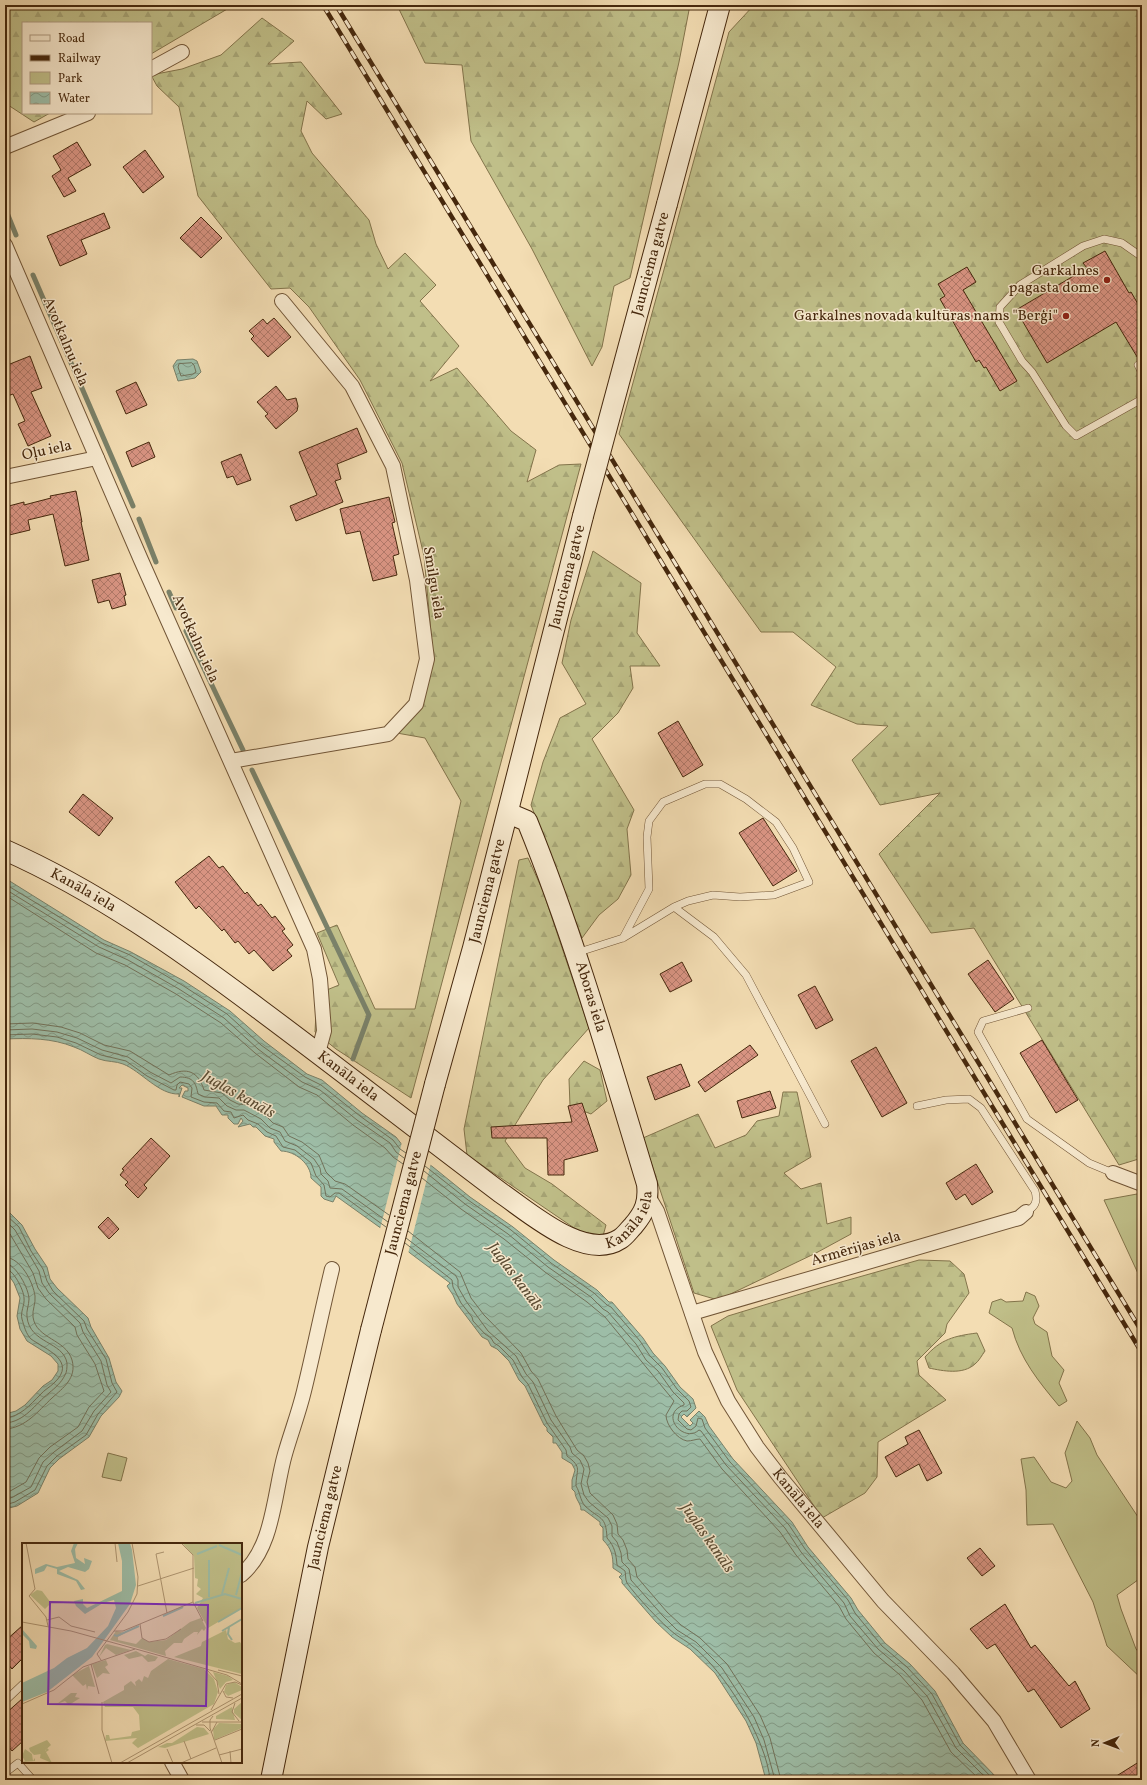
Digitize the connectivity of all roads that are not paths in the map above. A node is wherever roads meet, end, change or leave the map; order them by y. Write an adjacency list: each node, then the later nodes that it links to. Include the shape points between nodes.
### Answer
1 (705, 5): 5 (main road)
2 (720, 5): 5 (main road, Jaunciema gatve)
3 (732, 5): 5 (main road)
4 (182, 52): 6 (street)
5 (707, 52): 18 (main road, Jaunciema gatve, bridge, via 583,516)
6 (152, 68)
7 (86, 114): 8 (street)
8 (5, 147)
9 (5, 245): 15 (street, Avotkalnu iela)
10 (1142, 257): 14 (lane, via 1122,243 1104,239 1083,246 1020,285 1000,308 999,322 1022,361 1032,372 1066,426 1076,436)
11 (282, 301): 17 (street, Smilgu iela, via 352,386 394,466 417,580 427,659 416,704 388,734)
12 (1138, 365): 13 (lane)
13 (1142, 373)
14 (1142, 399)
15 (97, 458): 16 (street, Oļu iela); 17 (street, Avotkalnu iela)
16 (5, 477)
17 (231, 761): 24 (street, Avotkalnu iela, via 314,949 320,979 324,1031)
18 (508, 813): 22 (main road, Aboras iela, via 527,821); 40 (main road, Jaunciema gatve, bridge, via 371,1330 318,1547)
19 (5, 850): 24 (main road, Kanāla iela, via 51,871 95,896 206,970)
20 (674, 907): 21 (lane); 21 (lane, via 713,895 774,895 809,882 793,848 776,822 720,784 705,784 663,802 649,821 649,889); 26 (lane, via 714,937 746,975)
21 (623, 938): 22 (lane)
22 (576, 953): 29 (main road, Aboras iela, via 647,1184)
23 (1028, 1008): 27 (lane, via 983,1021 978,1032 1027,1119 1089,1163)
24 (318, 1053): 29 (main road, Kanāla iela, via 501,1193 575,1241 606,1244 620,1239 642,1214)
25 (917, 1106): 30 (lane, via 946,1100 969,1099 981,1108 1035,1192 1037,1198 1034,1207)
26 (825, 1124)
27 (1113, 1173): 28 (street)
28 (1142, 1184)
29 (648, 1196): 32 (street, Kanāla iela, via 657,1211)
30 (1026, 1212): 32 (street, Armērijas iela, via 1019,1218 957,1238)
31 (332, 1269): 33 (street, via 304,1393 284,1456 273,1511 262,1548)
32 (692, 1313): 41 (street, Kanāla iela, via 705,1352 725,1394 757,1447 883,1601 953,1673 994,1721)
33 (242, 1574)
34 (22, 1685): 35 (lane)
35 (5, 1701)
36 (173, 1763): 39 (street)
37 (6, 1771): 38 (lane, via 18,1763)
38 (33, 1780)
39 (182, 1780)
40 (271, 1780)
41 (1029, 1780)

